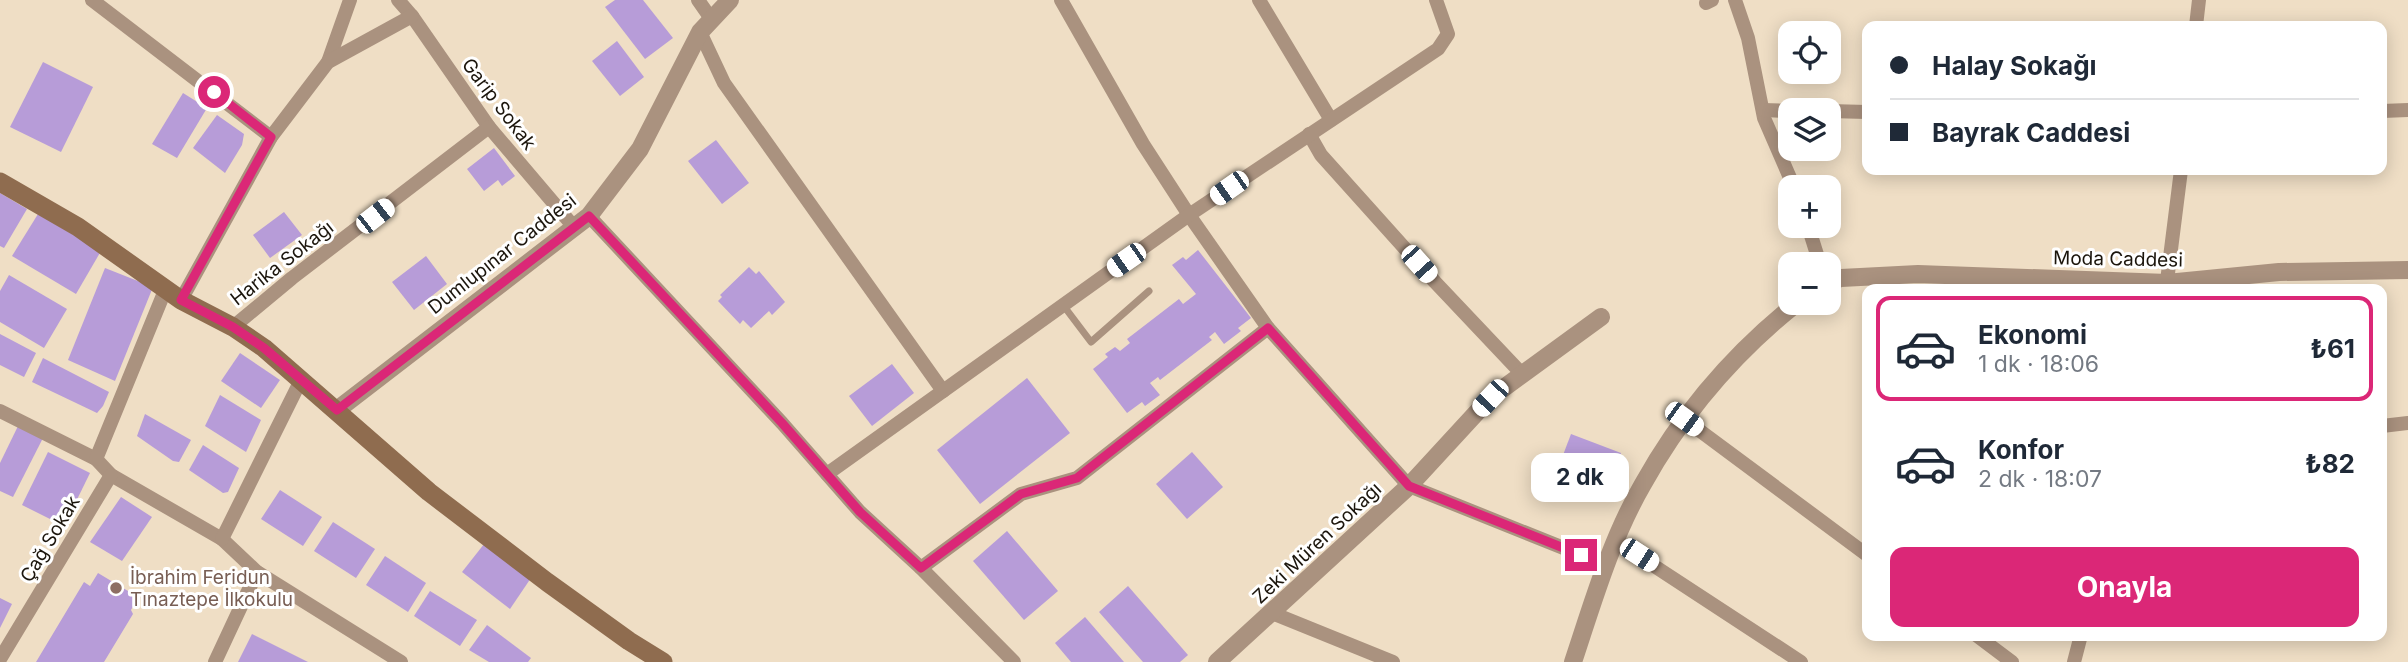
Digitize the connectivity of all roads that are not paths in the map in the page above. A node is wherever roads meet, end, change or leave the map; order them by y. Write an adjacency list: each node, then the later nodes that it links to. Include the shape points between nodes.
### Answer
1 (92, 0): 24 (street)
2 (350, 0): 14 (street)
3 (398, 0): 11 (street, Garip Sokak)
4 (698, 0): 13 (street)
5 (730, 0): 13 (street, Dumlupınar Caddesi)
6 (1061, 0): 28 (street)
7 (1259, 0): 21 (street)
8 (1436, 0): 21 (street, via 1448,34 1438,49)
9 (1735, 0): 15 (street)
10 (2199, 0): 12 (street)
11 (412, 16): 14 (street); 22 (street, Garip Sokak)
12 (2197, 21)
13 (706, 26): 29 (street, Dumlupınar Caddesi, via 640,149); 45 (street, via 724,83)
14 (328, 62): 24 (street)
15 (1763, 110): 17 (street); 25 (street)
16 (2408, 110): 19 (street)
17 (1778, 111)
18 (1841, 111): 20 (street)
19 (2387, 111)
20 (1862, 112)
21 (1331, 120): 23 (street)
22 (489, 127): 30 (street, Garip Sokak); 41 (street, Harika Sokağı)
23 (1309, 134): 28 (street); 43 (street, via 1321,155)
24 (271, 137): 37 (street)
25 (1789, 175)
26 (2180, 175): 34 (street)
27 (0, 182): 37 (main road, via 78,227)
28 (1189, 215): 38 (street); 42 (street)
29 (589, 216): 30 (street, Dumlupınar Caddesi); 52 (street)
30 (574, 227): 46 (street, Dumlupınar Caddesi)
31 (2408, 270): 35 (street, Moda Caddesi, via 2279,272)
32 (1841, 278): 33 (street, Moda Caddesi, via 1918,274)
33 (2125, 284)
34 (2166, 284)
35 (2182, 284)
36 (1149, 290): 38 (lane, via 1091,341)
37 (174, 294): 41 (main road); 51 (street)
38 (1063, 304): 45 (street)
39 (1783, 315): 48 (street, via 1737,356)
40 (1601, 317): 43 (street, Zeki Müren Sokağı)
41 (233, 327): 44 (main road)
42 (1268, 328): 54 (street); 59 (street, via 1077,478 1021,494)
43 (1521, 373): 54 (street, Zeki Müren Sokağı, via 1490,398)
44 (301, 380): 46 (main road); 55 (street)
45 (943, 391): 52 (street)
46 (337, 410): 67 (main road, via 429,492)
47 (0, 411): 51 (street)
48 (1684, 419): 56 (street, via 1642,485); 57 (street)
49 (2408, 423): 50 (street)
50 (2387, 425)
51 (96, 458): 53 (street)
52 (827, 474): 59 (street, via 860,512)
53 (111, 475): 55 (street); 64 (street, Çağ Sokak)
54 (1409, 486): 58 (street); 61 (street, Zeki Müren Sokağı)
55 (222, 539): 60 (street)
56 (1616, 541): 58 (street); 72 (street)
57 (1862, 551)
58 (1606, 565): 71 (street)
59 (921, 568): 68 (street)
60 (257, 572): 65 (street); 66 (street)
61 (1272, 613): 69 (street, Zeki Müren Sokağı); 70 (street)
62 (1984, 641): 73 (street)
63 (2079, 641): 74 (street)
64 (1, 655)
65 (215, 662)
66 (401, 662)
67 (663, 662)
68 (1014, 662)
69 (1217, 662)
70 (1391, 662)
71 (1573, 662)
72 (1801, 662)
73 (2012, 662)
74 (2074, 662)

